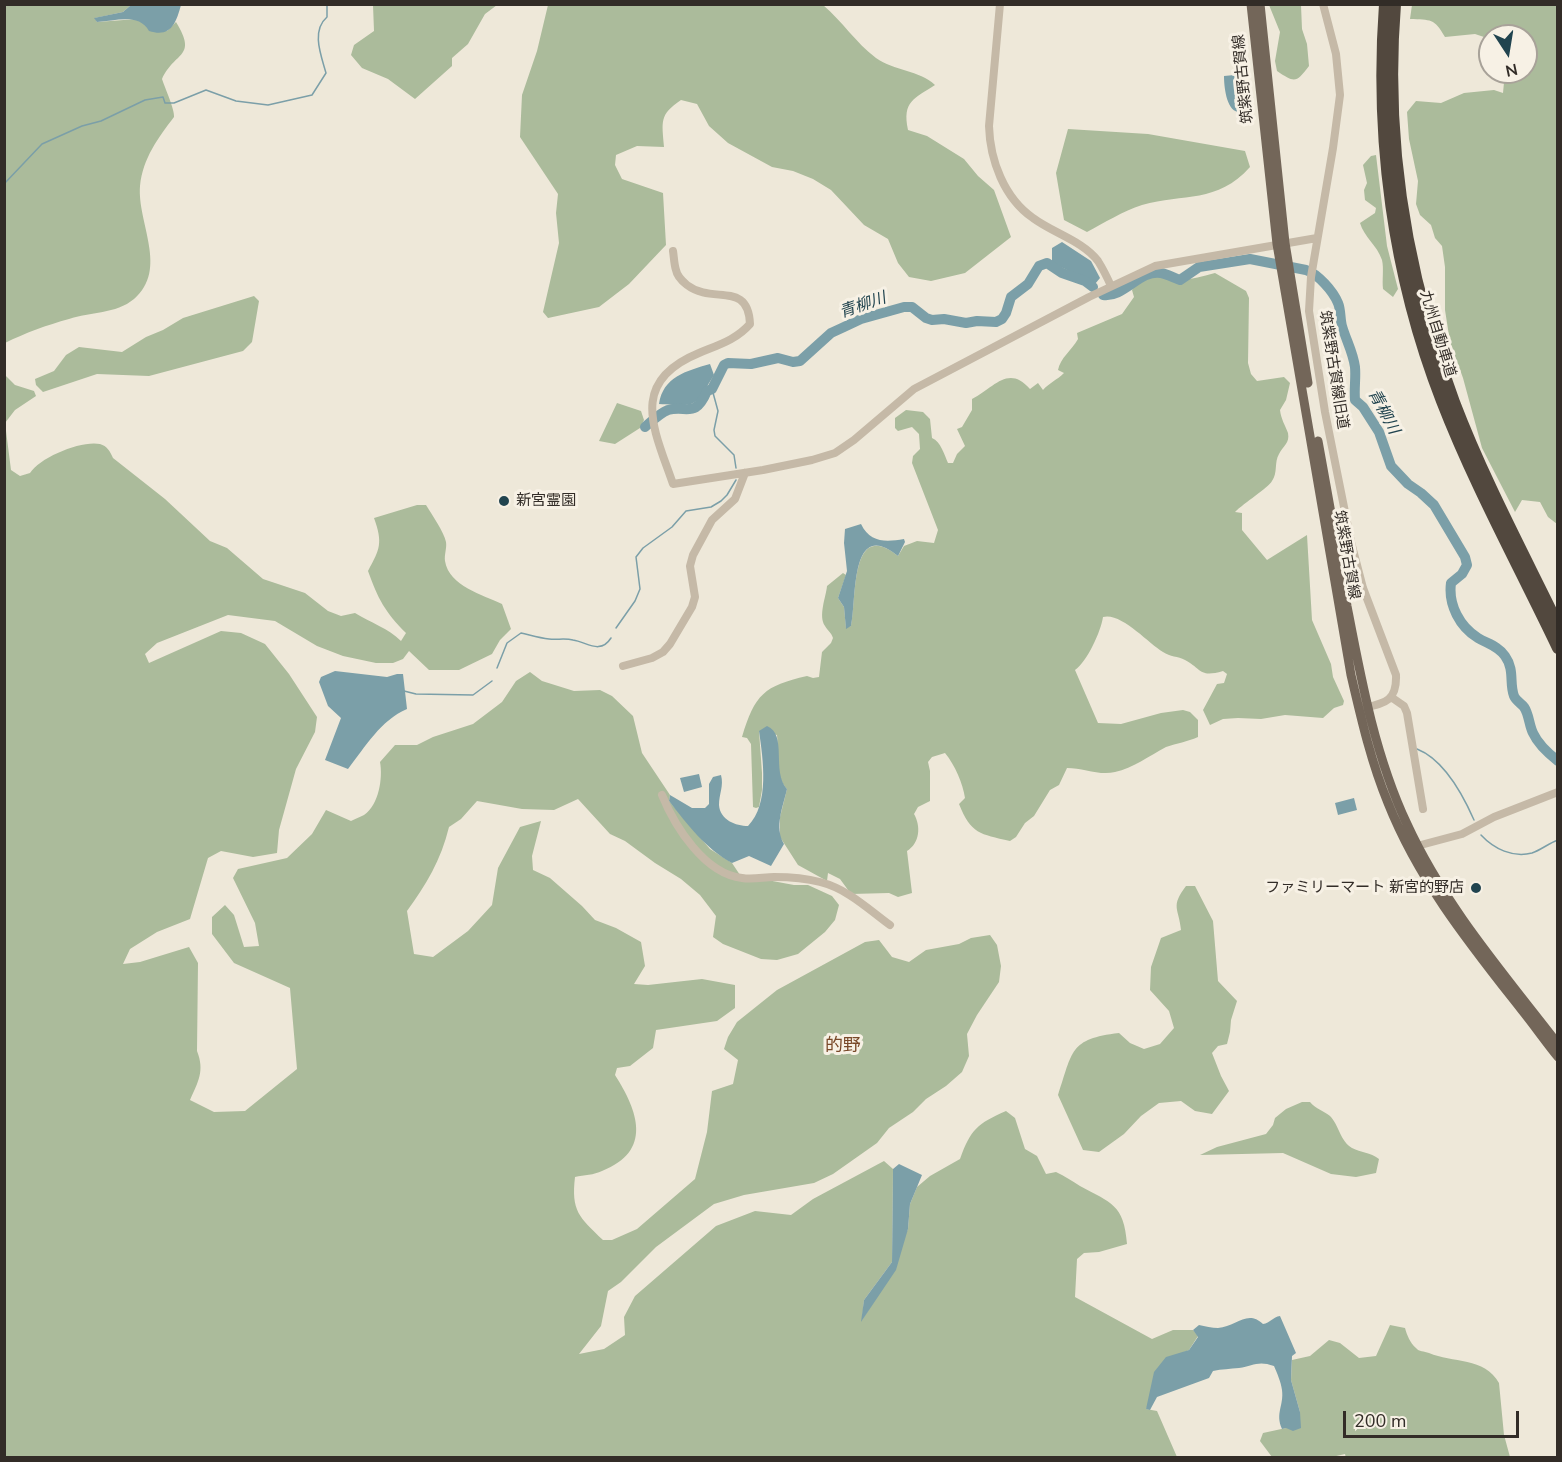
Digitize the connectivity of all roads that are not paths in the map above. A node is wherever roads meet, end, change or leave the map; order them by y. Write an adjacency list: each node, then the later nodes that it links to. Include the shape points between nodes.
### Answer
1 (999, 4): 10 (street, via 989,126 1000,177 1033,218 1097,260)
2 (1251, 4): 8 (main road, 筑紫野古賀線)
3 (1260, 4): 8 (main road, 筑紫野古賀線)
4 (1323, 4): 7 (street, 筑紫野古賀線旧道, via 1336,54 1340,95)
5 (1385, 4): 13 (highway, 九州自動車道, via 1384,140 1392,211 1411,303 1460,445)
6 (1395, 4): 12 (highway, 九州自動車道, via 1394,141 1402,214 1421,303 1479,460)
7 (1317, 238): 8 (street); 15 (street, 筑紫野古賀線旧道, via 1309,311 1312,340 1351,542 1363,588 1396,675)
8 (1281, 244): 10 (street, via 1155,266); 16 (main road, 筑紫野古賀線, via 1351,675)
9 (673, 251): 11 (street, via 676,272 683,281 695,291 732,295 744,301 750,324 741,334 686,358 667,372 656,388 651,406 655,429 673,484)
10 (1111, 286): 11 (street, via 914,389 835,453)
11 (745, 473): 14 (street, via 735,499 712,520 693,555 690,566 695,597 670,644 652,658)
12 (1557, 625)
13 (1557, 648)
14 (623, 666)
15 (1391, 697): 16 (street, via 1384,703); 19 (street, via 1407,713)
16 (1363, 708): 20 (main road, 筑紫野古賀線); 23 (main road, 筑紫野古賀線, via 1387,802 1399,829 1463,936)
17 (1557, 792): 20 (street, via 1462,834)
18 (662, 795): 21 (street, via 695,848 717,869 743,878 799,877 823,882 854,897)
19 (1424, 809)
20 (1417, 846): 22 (main road, 筑紫野古賀線, via 1471,931)
21 (890, 925)
22 (1557, 1044)
23 (1557, 1057)

